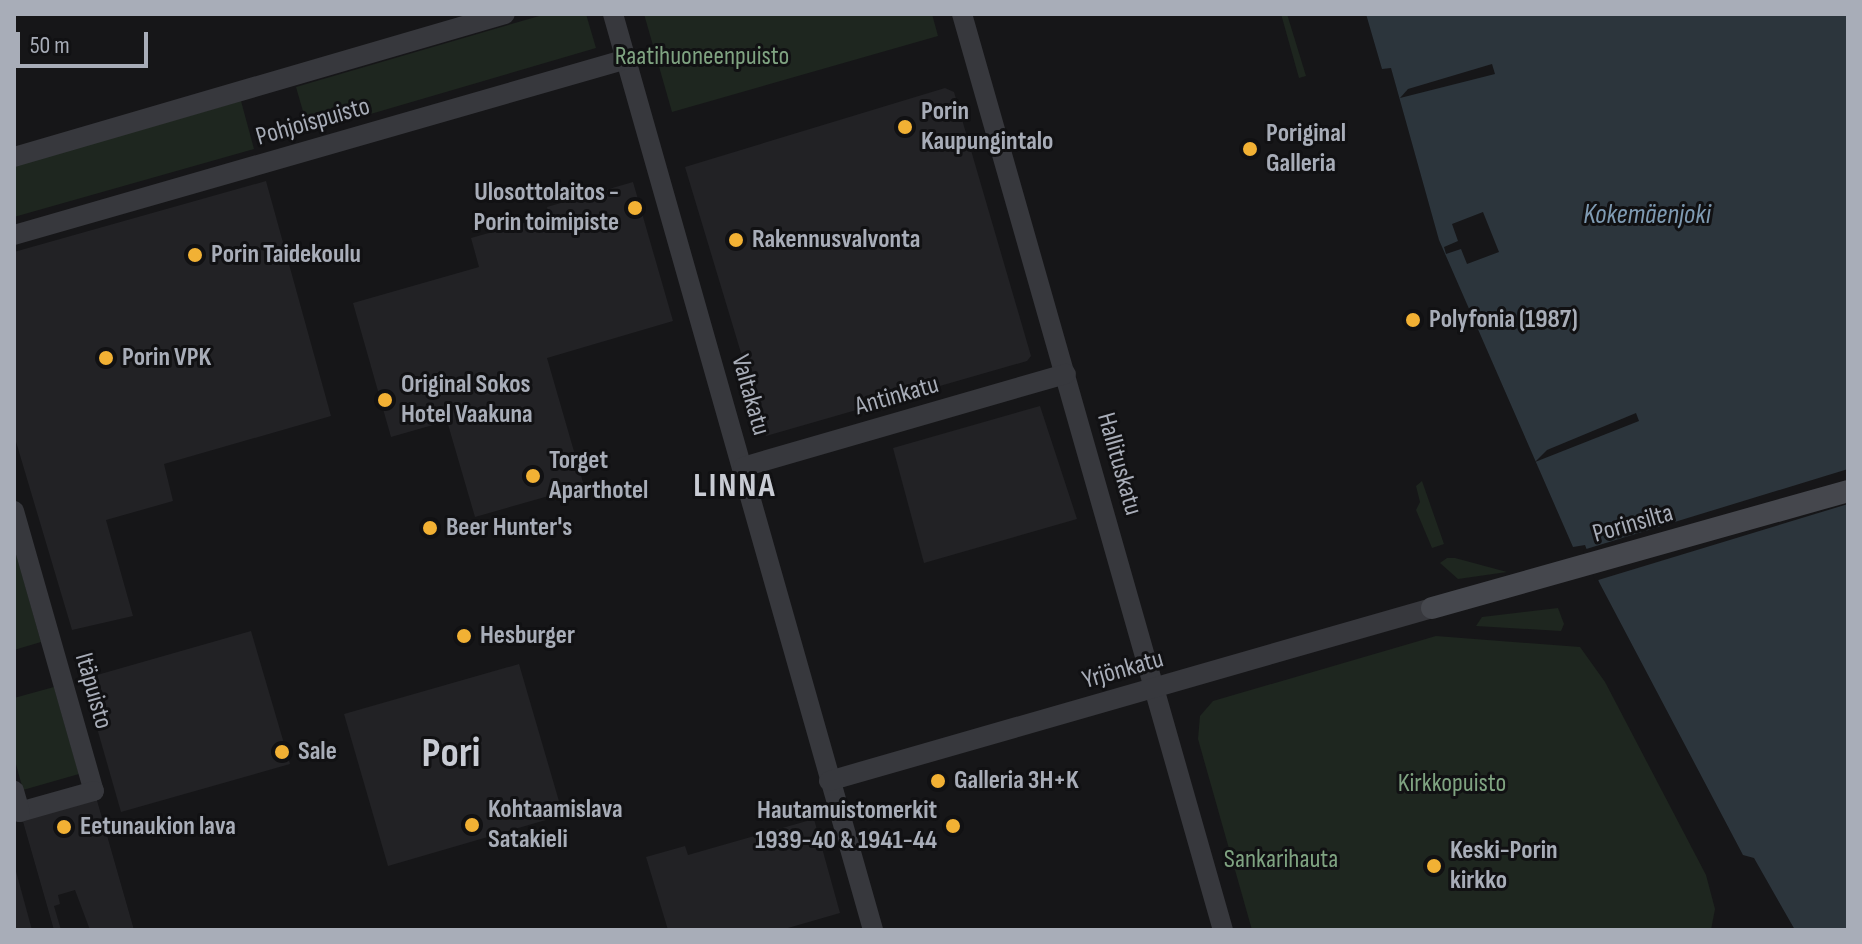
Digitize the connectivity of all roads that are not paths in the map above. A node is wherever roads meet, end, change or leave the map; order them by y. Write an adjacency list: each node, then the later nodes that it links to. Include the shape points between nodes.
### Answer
1 (505, 14): 5 (street, Pohjoispuisto)
2 (613, 14): 4 (street, Valtakatu)
3 (962, 14): 7 (street, Hallituskatu)
4 (627, 59): 6 (street, Pohjoispuisto); 8 (street, Valtakatu)
5 (14, 157)
6 (14, 235)
7 (1066, 374): 8 (street, Antinkatu); 12 (street, Hallituskatu)
8 (743, 467): 13 (street, Valtakatu)
9 (1848, 491): 11 (main road, Porinsilta)
10 (14, 511): 14 (street, Itäpuisto, via 94,791 20,812)
11 (1432, 608): 12 (street, Yrjönkatu)
12 (1156, 688): 13 (street, Yrjönkatu); 16 (street, Hallituskatu)
13 (829, 781): 15 (street, Valtakatu)
14 (14, 791)
15 (873, 930)
16 (1223, 930)

